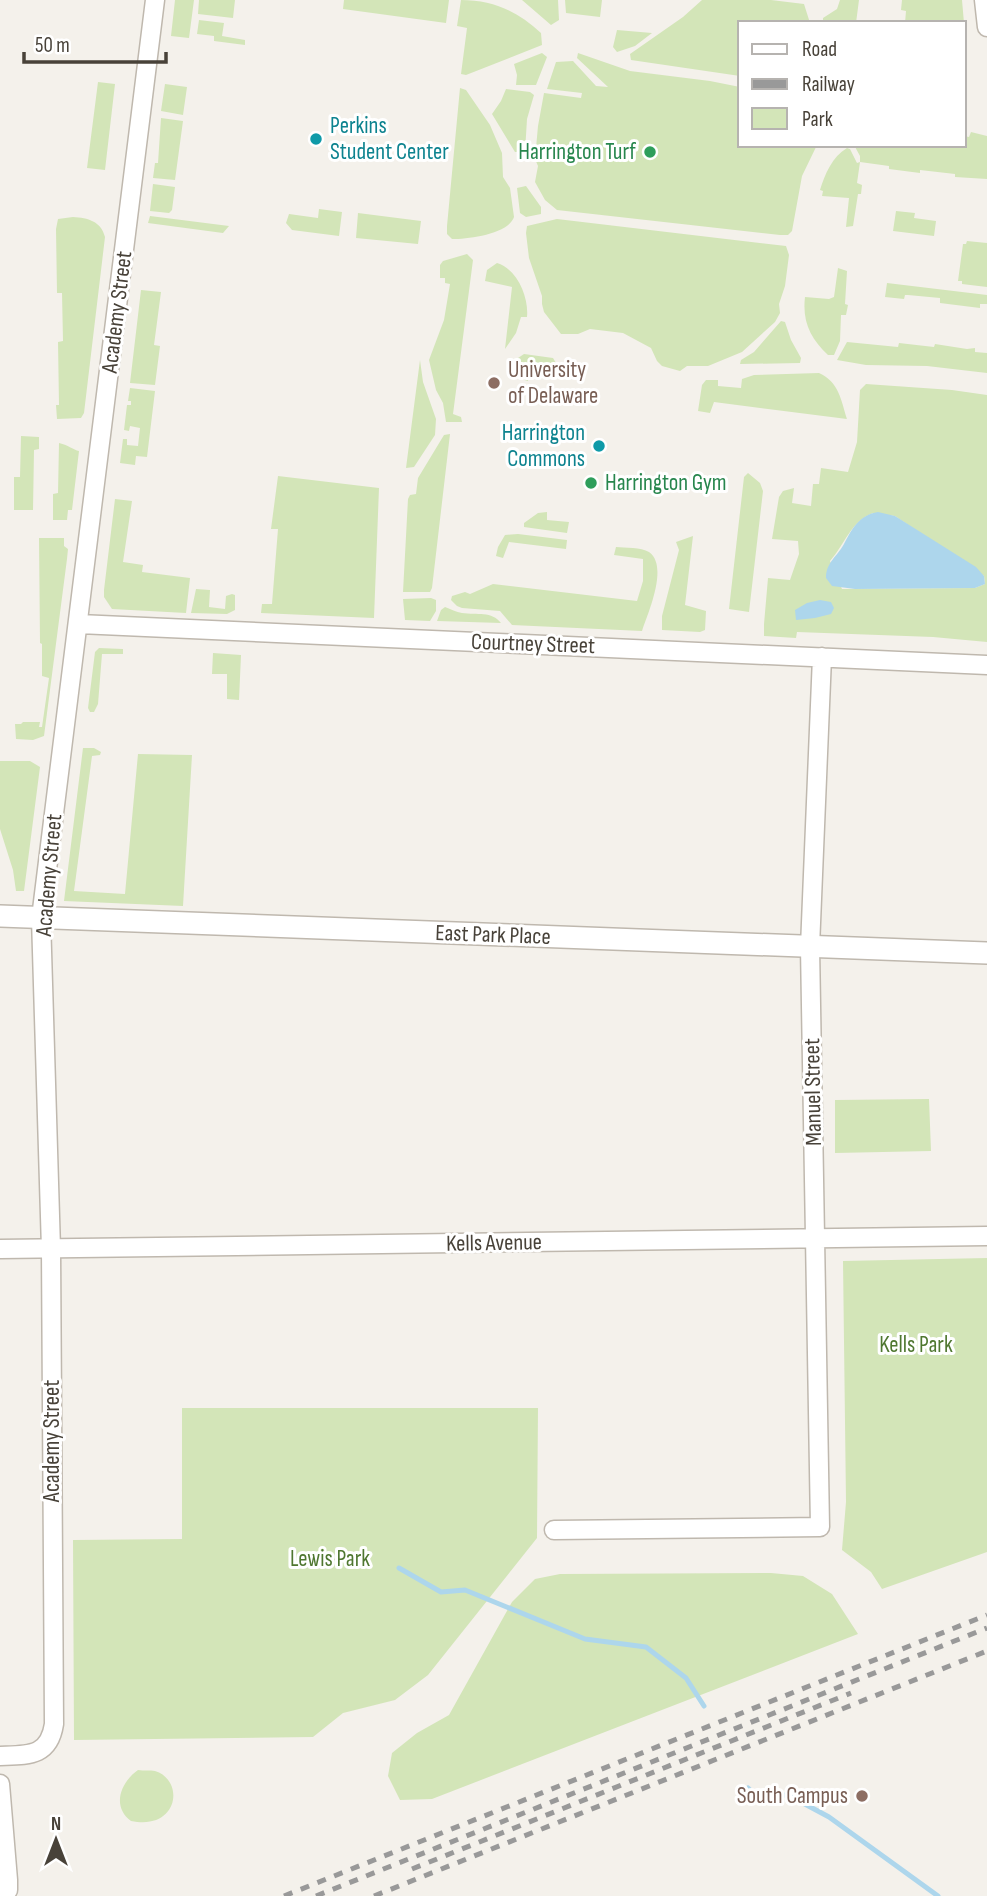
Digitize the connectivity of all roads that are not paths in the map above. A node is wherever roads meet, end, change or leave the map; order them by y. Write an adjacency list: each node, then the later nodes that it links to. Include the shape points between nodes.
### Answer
1 (155, 0): 4 (street, Academy Street)
2 (984, 0): 3 (street)
3 (987, 27)
4 (79, 624): 5 (street, Courtney Street); 8 (street, Academy Street)
5 (822, 657): 6 (street, Courtney Street); 9 (street, Manuel Street)
6 (987, 665)
7 (0, 916): 8 (street, East Park Place)
8 (41, 918): 9 (street, East Park Place); 14 (street, Academy Street)
9 (810, 947): 10 (street, East Park Place); 12 (street, Manuel Street)
10 (987, 953)
11 (987, 1237): 12 (street, Kells Avenue)
12 (815, 1239): 14 (street, Kells Avenue); 15 (street, Manuel Street, via 820,1527)
13 (0, 1249): 14 (street, Kells Avenue)
14 (51, 1249): 16 (street, Academy Street, via 54,1724 52,1739 41,1751)
15 (554, 1530)
16 (0, 1756)
17 (0, 1784): 18 (street)
18 (6, 1893)

